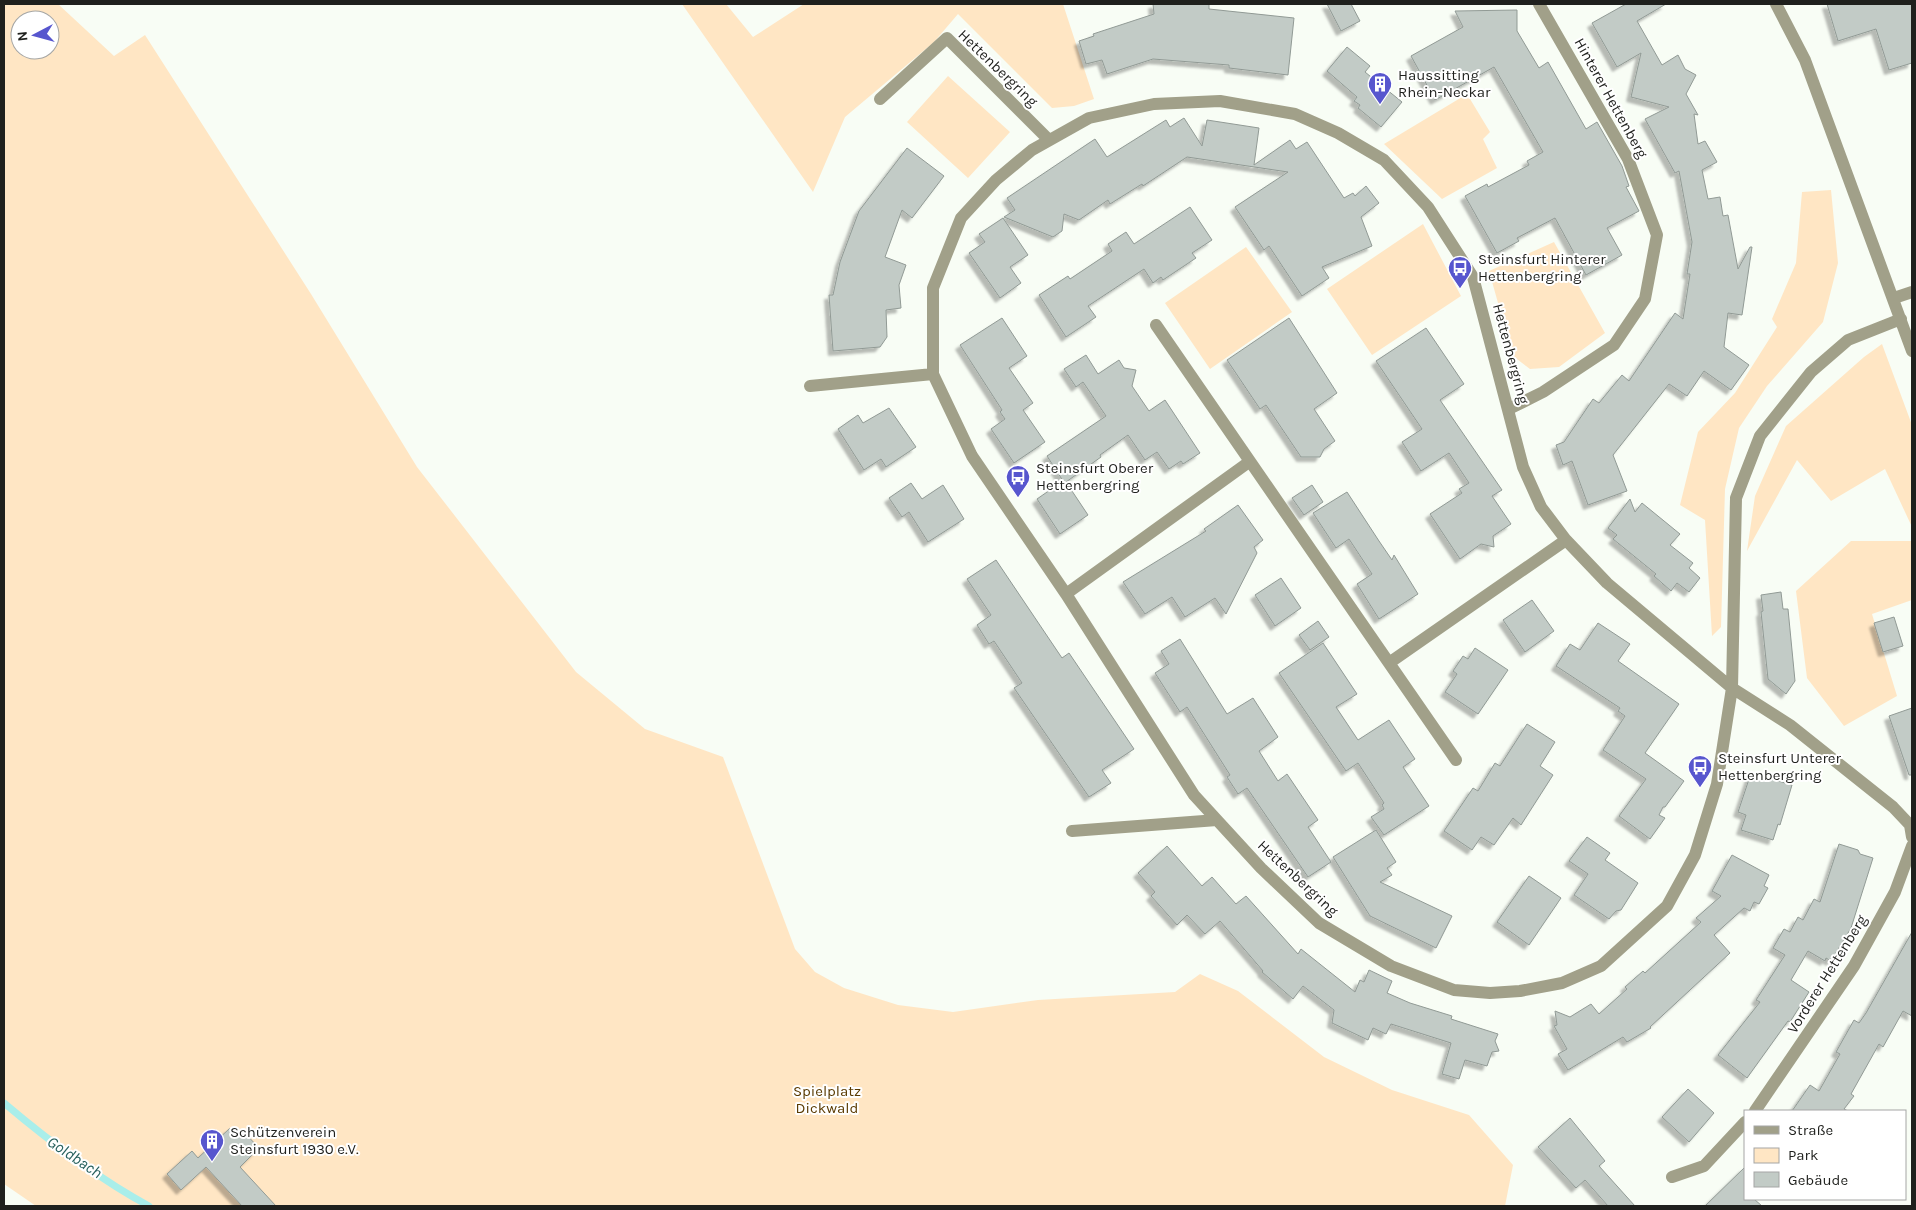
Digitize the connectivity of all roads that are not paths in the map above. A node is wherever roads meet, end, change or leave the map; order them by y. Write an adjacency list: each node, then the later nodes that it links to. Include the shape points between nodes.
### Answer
1 (1539, 4): 12 (street, Hinterer Hettenberg, via 1628,158 1657,235 1645,299 1614,345 1543,392)
2 (1776, 4): 6 (street, via 1805,60)
3 (880, 99): 4 (street, Hettenbergring, via 947,38)
4 (1049, 140): 10 (street, Hettenbergring, via 996,180 960,218 933,288); 12 (street, Hettenbergring, via 1089,118 1154,104 1220,101 1295,114 1384,160 1428,207 1473,277)
5 (1912, 292): 6 (street)
6 (1894, 298): 7 (street)
7 (1901, 319): 9 (street); 17 (street, Hettenbergring, via 1848,340 1811,372 1760,436 1736,498)
8 (1156, 325): 13 (street)
9 (1912, 351)
10 (933, 374): 11 (street); 15 (street, Hettenbergring, via 972,456)
11 (810, 386)
12 (1509, 409): 14 (street, Hettenbergring, via 1523,467 1542,507)
13 (1249, 462): 15 (street); 16 (street)
14 (1566, 540): 16 (street); 17 (street, Hettenbergring, via 1607,583)
15 (1066, 594): 19 (street, Hettenbergring, via 1194,795)
16 (1389, 663): 18 (street)
17 (1732, 688): 19 (street, Hettenbergring, via 1714,793 1695,855 1667,906 1600,966 1562,983 1490,993 1454,990 1391,966 1318,923); 21 (street, via 1790,725 1893,807 1910,825)
18 (1456, 760)
19 (1217, 820): 20 (street)
20 (1072, 831)
21 (1912, 837)
22 (1912, 846): 23 (street, Vorderer Hettenberg, via 1895,892 1854,966)
23 (1756, 1110)
24 (1744, 1123): 25 (street, via 1704,1166)
25 (1672, 1177)

